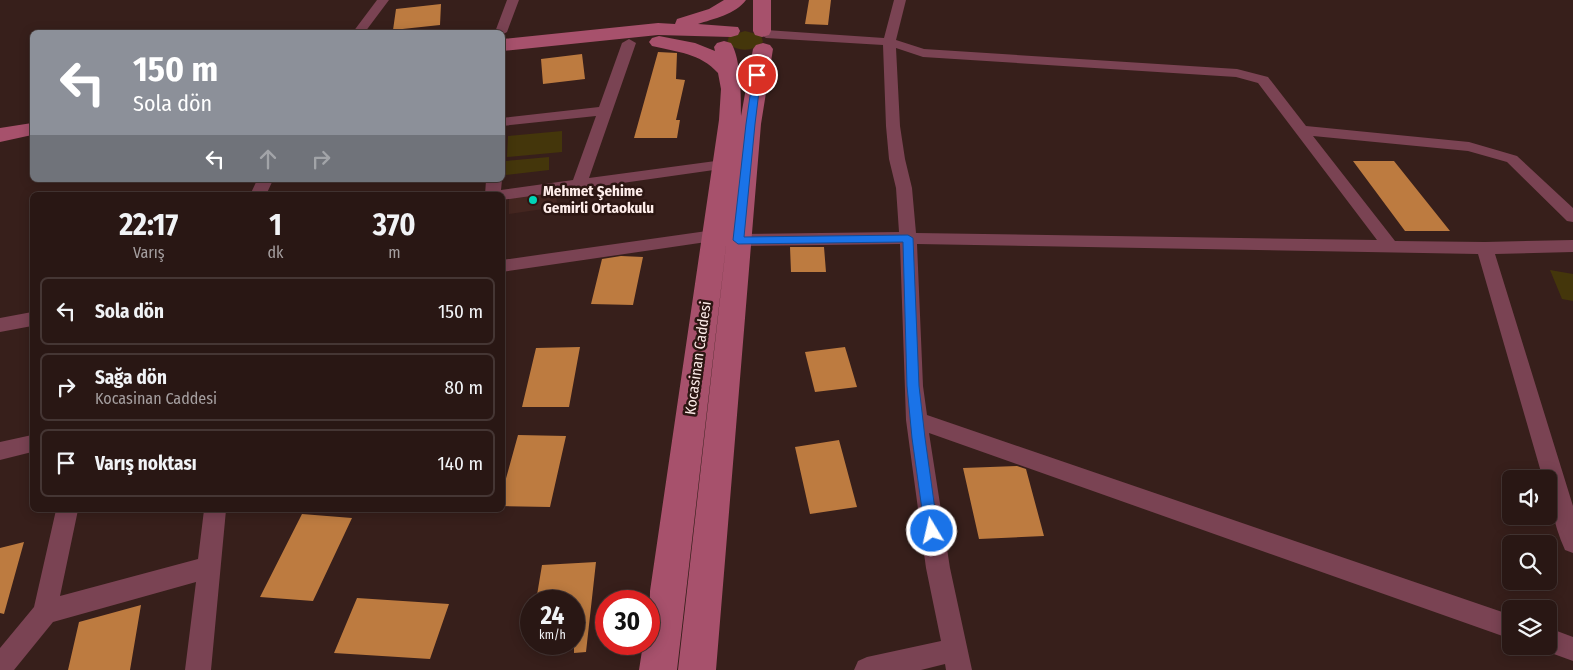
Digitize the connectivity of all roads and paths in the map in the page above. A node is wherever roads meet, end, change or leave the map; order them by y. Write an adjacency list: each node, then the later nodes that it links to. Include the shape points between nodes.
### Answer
1 (386, 0): 7 (street)
2 (513, 0): 8 (street)
3 (737, 0): 9 (main road, via 706,16)
4 (742, 0): 10 (main road, Kocasinan Caddesi)
5 (762, 0): 11 (main road, Kocasinan Caddesi)
6 (900, 0): 12 (street)
7 (362, 30)
8 (501, 30)
9 (654, 35): 10 (main road, via 675,39); 13 (main road); 14 (main road); 16 (main road, via 702,52 722,64)
10 (727, 38): 11 (main road, via 739,53 752,52); 16 (main road, Kocasinan Caddesi)
11 (764, 38): 12 (street); 28 (main road, Kocasinan Caddesi)
12 (889, 42): 22 (street, via 923,53 1237,73 1263,80); 29 (street, via 893,126 904,188)
13 (629, 43): 15 (main road); 17 (street)
14 (505, 45)
15 (505, 58)
16 (730, 74): 24 (main road, Kocasinan Caddesi, via 731,104)
17 (605, 111): 20 (street); 25 (street)
18 (30, 117): 19 (main road)
19 (0, 122)
20 (505, 122)
21 (30, 129): 23 (main road)
22 (1302, 130): 27 (street, via 1469,147 1512,159); 30 (street)
23 (0, 135)
24 (723, 166): 25 (street); 28 (main road, Kocasinan Caddesi)
25 (579, 185): 26 (street)
26 (505, 194)
27 (1573, 217)
28 (726, 238): 29 (street); 33 (street); 50 (main road, Kocasinan Caddesi, via 667,591); 51 (main road, Kocasinan Caddesi)
29 (908, 238): 30 (street); 36 (street)
30 (1390, 246): 32 (street)
31 (1573, 246): 32 (street)
32 (1485, 248): 41 (street)
33 (505, 266)
34 (30, 319): 35 (street)
35 (0, 325)
36 (916, 420): 44 (street); 47 (street, via 938,568)
37 (30, 444): 38 (street)
38 (0, 451)
39 (67, 512): 43 (street)
40 (215, 512): 42 (street)
41 (1573, 543)
42 (210, 566): 43 (street); 49 (street)
43 (45, 612): 48 (street)
44 (1502, 624)
45 (1557, 643): 46 (street)
46 (1573, 649)
47 (956, 660): 52 (street)
48 (1, 670)
49 (198, 670)
50 (658, 670)
51 (697, 670)
52 (867, 670)

